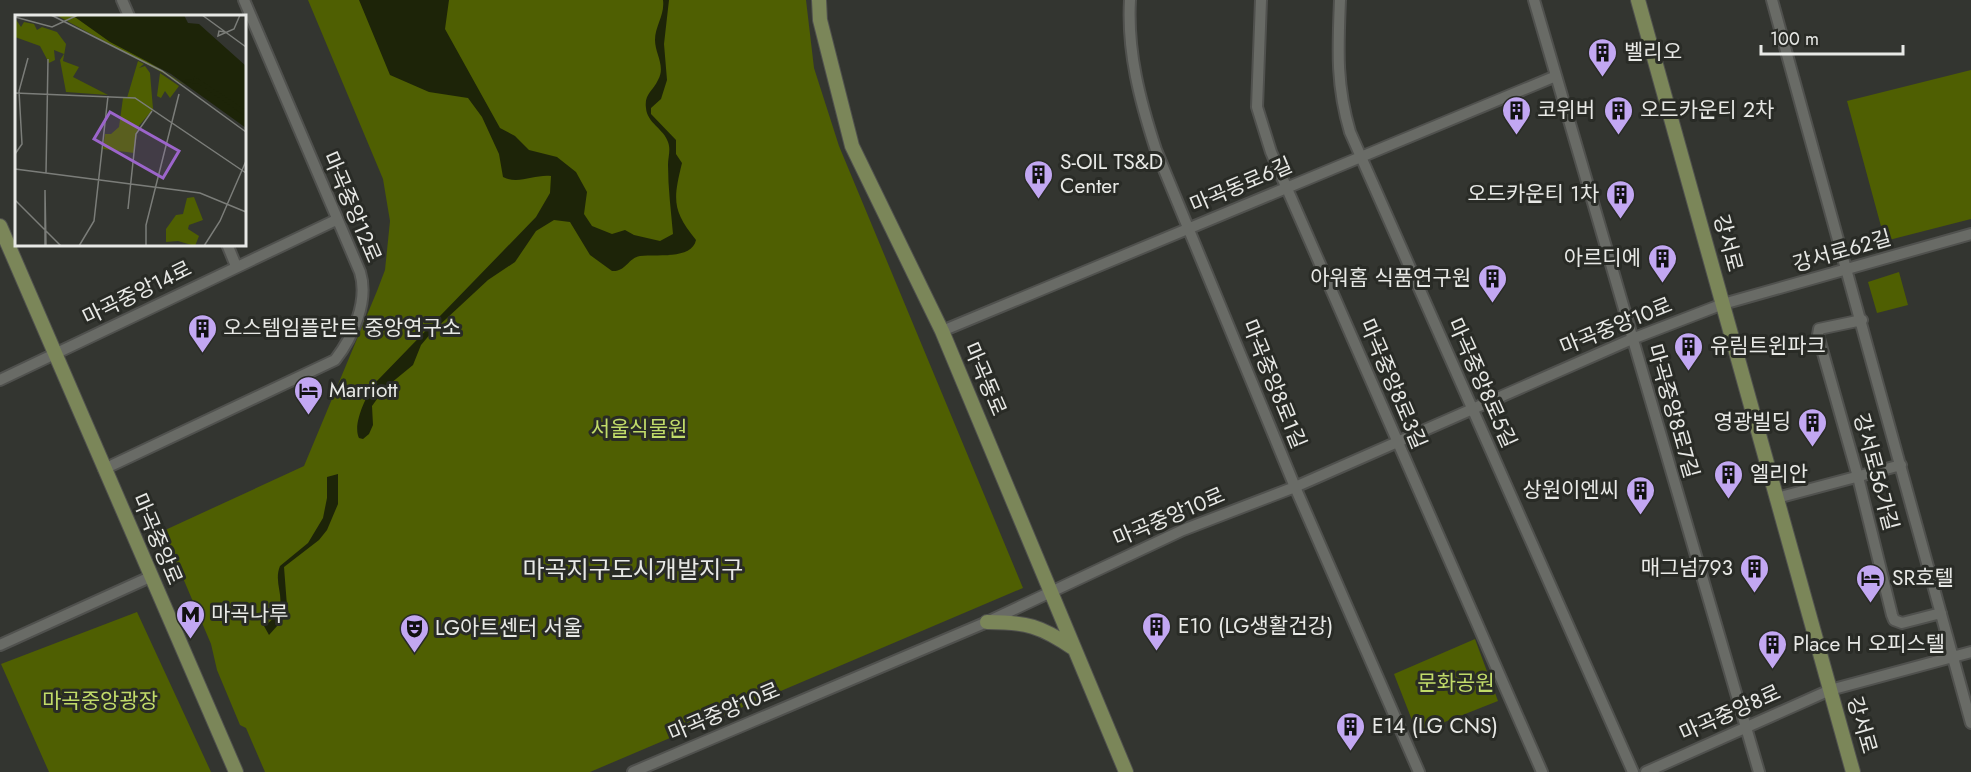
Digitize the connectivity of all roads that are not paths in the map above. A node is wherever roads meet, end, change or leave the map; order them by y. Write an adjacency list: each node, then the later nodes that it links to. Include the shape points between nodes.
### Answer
1 (122, 0): 10 (street)
2 (244, 0): 14 (street, 마곡중앙12로)
3 (819, 0): 23 (main road, 마곡동로, via 819,20 852,146)
4 (1130, 0): 16 (street, 마곡중앙8로1길, via 1132,59 1140,101)
5 (1261, 0): 13 (street, 마곡중앙8로3길, via 1257,107)
6 (1340, 0): 12 (street, 마곡중앙8로5길, via 1340,98)
7 (1534, 0): 11 (street, 마곡중앙8로7길)
8 (1638, 0): 21 (main road, 강서로)
9 (1772, 0): 20 (street, 강서로56가길)
10 (129, 15)
11 (1556, 76): 12 (street, 마곡동로6길); 24 (street, 마곡중앙8로7길)
12 (1360, 157): 13 (street, 마곡동로6길); 27 (street, 마곡중앙8로5길)
13 (1287, 187): 16 (street, 마곡동로6길); 28 (street, 마곡중앙8로3길)
14 (336, 220): 19 (street, 마곡중앙14로); 30 (street, 마곡중앙12로, via 360,272 364,295 335,360)
15 (0, 226): 25 (main road, 마곡중앙로)
16 (1189, 228): 23 (street, 마곡동로6길); 32 (street, 마곡중앙8로1길)
17 (1971, 234): 20 (street, 강서로62길)
18 (228, 246): 19 (street)
19 (236, 266): 25 (street, 마곡중앙14로)
20 (1848, 270): 21 (street, 강서로62길); 22 (street, 강서로56가길)
21 (1723, 304): 24 (street, 마곡중앙10로); 33 (main road, 강서로)
22 (1862, 320): 29 (street, 강서로56가길); 31 (street, 강서로56가길, via 1818,331)
23 (942, 331): 35 (main road, 마곡동로)
24 (1632, 339): 27 (street, 마곡중앙10로); 44 (street, 마곡중앙8로7길)
25 (55, 354): 26 (street); 30 (main road, 마곡중앙로)
26 (0, 380)
27 (1471, 408): 28 (street, 마곡중앙10로); 50 (street, 마곡중앙8로5길)
28 (1396, 441): 32 (street, 마곡중앙10로); 49 (street, 마곡중앙8로3길)
29 (1901, 465): 31 (street); 36 (street, 강서로56가길)
30 (104, 468): 34 (main road, 마곡중앙로)
31 (1858, 477): 33 (street); 36 (street, 강서로56가길, via 1894,620 1902,623)
32 (1295, 487): 35 (street, 마곡중앙10로, via 1183,530); 48 (street, 마곡중앙8로1길)
33 (1777, 498): 42 (main road, 강서로)
34 (150, 577): 38 (street); 45 (main road, 마곡중앙로)
35 (1051, 591): 37 (street, 마곡중앙10로); 39 (main road, 마곡동로)
36 (1941, 613): 41 (street, 강서로56가길)
37 (987, 622): 39 (main road, via 1020,622 1039,627); 46 (street, 마곡중앙10로)
38 (0, 645)
39 (1072, 648): 47 (main road, 마곡동로)
40 (1971, 652): 41 (street, 강서로)
41 (1953, 657): 42 (street, 강서로); 43 (street, 강서로56가길)
42 (1830, 690): 44 (street, 마곡중앙8로); 53 (main road, 강서로)
43 (1971, 723)
44 (1745, 728): 51 (street, 마곡중앙8로); 52 (street, 마곡중앙8로7길)
45 (236, 772)
46 (633, 772)
47 (1126, 772)
48 (1419, 772)
49 (1542, 772)
50 (1633, 772)
51 (1646, 772)
52 (1759, 772)
53 (1853, 772)

